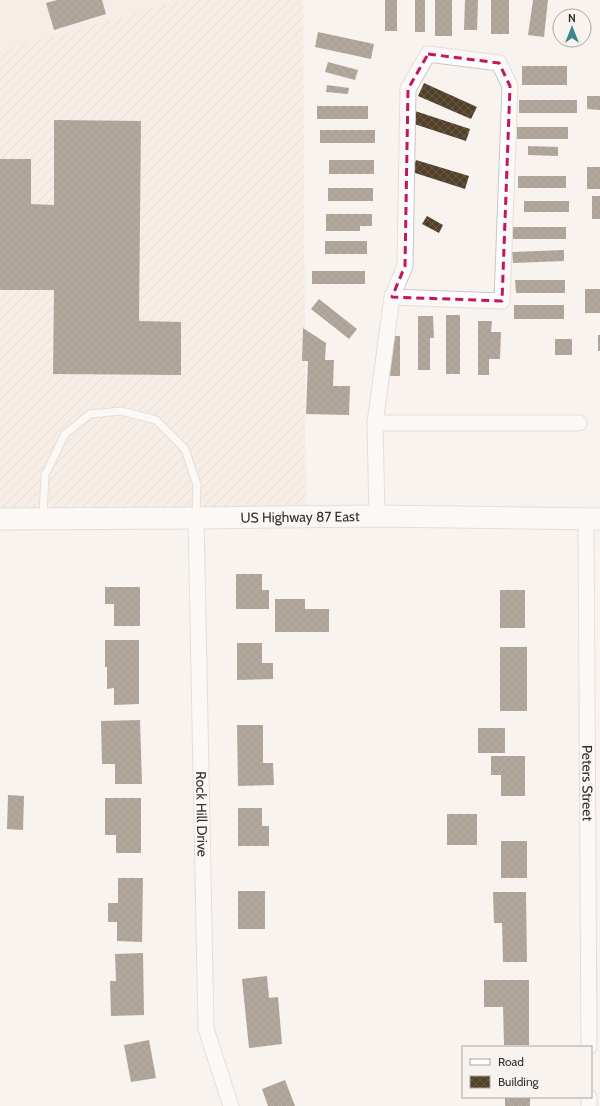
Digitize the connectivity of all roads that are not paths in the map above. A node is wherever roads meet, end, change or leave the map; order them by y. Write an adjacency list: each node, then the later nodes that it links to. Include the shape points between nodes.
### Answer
1 (392, 297): 1 (street, via 405,266 408,89 428,54 499,63 510,86 502,301); 3 (street)
2 (579, 423): 3 (street)
3 (375, 424): 4 (street)
4 (377, 516): 6 (street, US Highway 87 East); 8 (street, US Highway 87 East)
5 (43, 518): 6 (street, US Highway 87 East); 6 (lane, via 46,475 66,434 90,414 121,411 156,420 185,449 197,485); 7 (street, US Highway 87 East)
6 (196, 518): 10 (street, Rock Hill Drive, via 206,1029)
7 (0, 519)
8 (593, 519): 9 (street, Peters Street)
9 (589, 1046)
10 (231, 1106)

